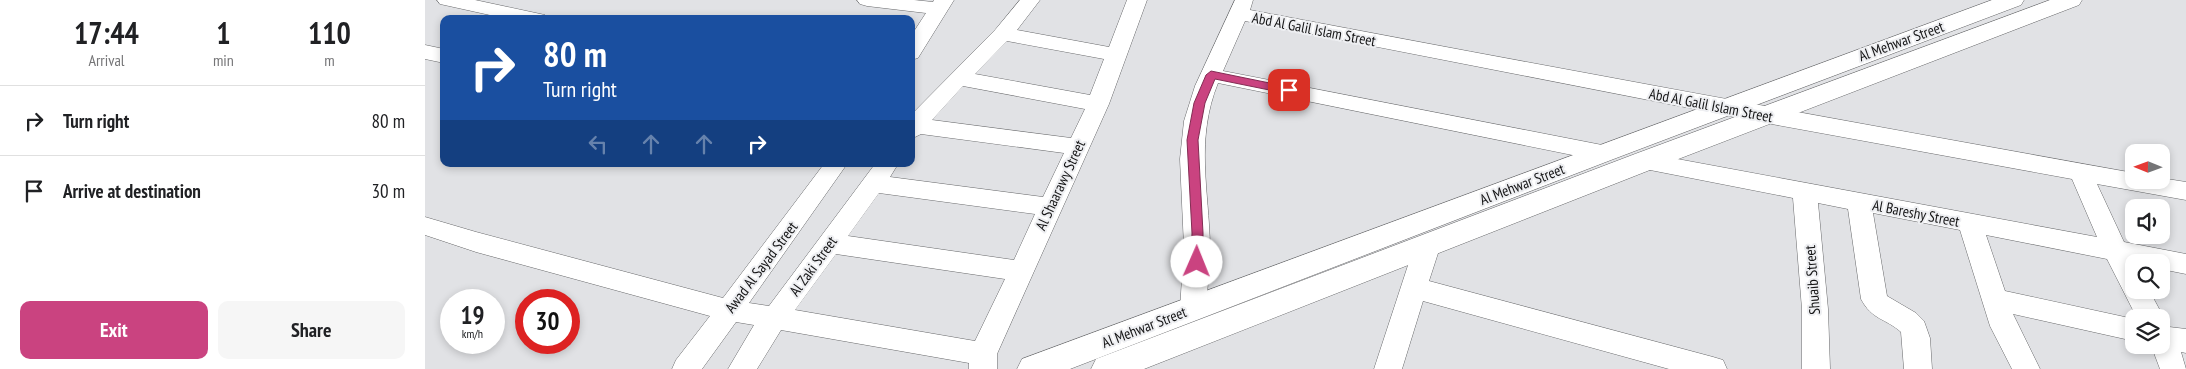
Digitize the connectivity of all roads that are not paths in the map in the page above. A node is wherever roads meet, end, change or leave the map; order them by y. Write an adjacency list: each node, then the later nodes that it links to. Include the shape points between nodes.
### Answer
1 (447, 0): 9 (street)
2 (867, 0): 7 (street)
3 (1030, 0): 10 (street)
4 (1137, 0): 14 (street, Al Shaarawy Street)
5 (2013, 0): 18 (main road, Al Mehwar Street)
6 (2071, 0): 19 (main road, Al Mehwar Street)
7 (941, 4): 11 (street)
8 (1241, 7): 15 (street); 18 (street, Abd Al Galil Islam Street)
9 (519, 15)
10 (1004, 34): 14 (street); 16 (street)
11 (915, 46)
12 (425, 52): 13 (street)
13 (440, 55)
14 (1117, 55): 17 (street, Al Shaarawy Street)
15 (1211, 75): 23 (street); 42 (street, via 1199,103 1192,140 1197,233)
16 (959, 78): 17 (street); 20 (street)
17 (1098, 104): 22 (street, Al Shaarawy Street)
18 (1724, 107): 19 (street, Abd Al Galil Islam Street); 23 (main road, Al Mehwar Street)
19 (1766, 115): 24 (main road, Al Mehwar Street); 26 (street, Abd Al Galil Islam Street)
20 (915, 126)
21 (915, 128): 22 (street)
22 (1077, 148): 31 (street, Al Shaarawy Street)
23 (1602, 153): 35 (main road, Al Mehwar Street)
24 (1645, 161): 28 (street, Al Bareshy Street); 35 (main road, Al Mehwar Street)
25 (834, 167): 43 (street, Awad Al Sayad Street)
26 (2080, 171): 29 (street, Abd Al Galil Islam Street); 36 (street)
27 (880, 174): 31 (street); 34 (street, Al Zaki Street)
28 (1805, 192): 30 (street, Al Bareshy Street); 56 (street, Shuaib Street, via 1815,309)
29 (2185, 193)
30 (1859, 202): 32 (street, Al Bareshy Street); 57 (street, via 1874,299 1877,306 1914,329)
31 (1050, 208): 39 (street, Al Shaarawy Street)
32 (1970, 223): 36 (street, Al Bareshy Street); 41 (street)
33 (425, 226): 43 (street)
34 (830, 243): 39 (street); 44 (street, Al Zaki Street)
35 (1406, 246): 40 (street); 42 (main road, Al Mehwar Street); 50 (main road, Al Mehwar Street)
36 (2115, 250): 37 (street, Al Bareshy Street); 38 (street)
37 (2186, 264)
38 (2125, 268)
39 (1021, 271): 49 (street, Al Shaarawy Street)
40 (1414, 288): 54 (street); 55 (street)
41 (1993, 299): 45 (street); 58 (street)
42 (1193, 309): 53 (main road, Al Mehwar Street)
43 (729, 310): 44 (street); 51 (street, Awad Al Sayad Street)
44 (775, 318): 49 (street); 52 (street, Al Zaki Street)
45 (2125, 328)
46 (2170, 338): 47 (street)
47 (2186, 341)
48 (2168, 354): 59 (street)
49 (983, 361)
50 (1117, 367)
51 (686, 369)
52 (742, 369)
53 (1033, 369)
54 (1388, 369)
55 (1713, 369)
56 (1816, 369)
57 (1918, 369)
58 (2026, 369)
59 (2174, 369)

